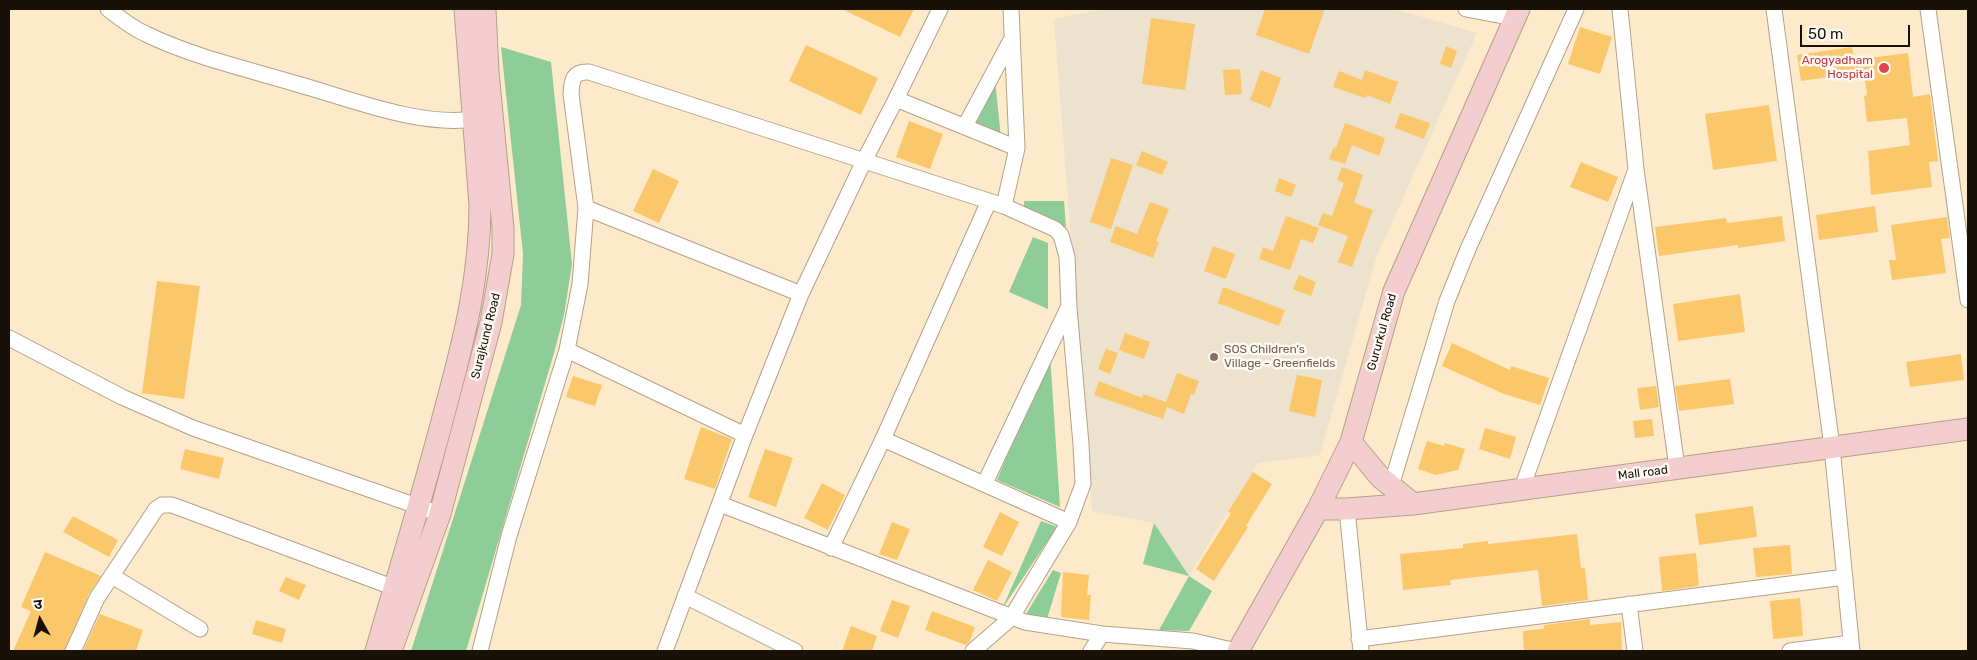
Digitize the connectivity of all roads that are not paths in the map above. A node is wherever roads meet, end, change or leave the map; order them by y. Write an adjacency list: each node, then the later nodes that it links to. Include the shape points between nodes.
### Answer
1 (108, 9): 14 (street, via 147,35 198,55 408,116 444,121)
2 (465, 9): 14 (street, Surajkund Road)
3 (485, 9): 40 (street, Surajkund Road, via 503,228 502,254 491,322)
4 (940, 9): 13 (street)
5 (1011, 9): 12 (street)
6 (1468, 9): 11 (street)
7 (1576, 9): 34 (street, via 1447,300)
8 (1620, 9): 18 (street)
9 (1774, 9): 31 (street)
10 (1928, 9): 23 (street)
11 (1517, 13): 30 (street, Gururkul Road, via 1394,291)
12 (1011, 40): 15 (street); 16 (street)
13 (896, 99): 15 (street); 17 (street)
14 (474, 119): 40 (street, Surajkund Road, via 480,205 476,281)
15 (964, 126): 16 (street)
16 (1017, 148): 20 (street)
17 (864, 161): 19 (street); 21 (street, via 583,72 574,76 571,94); 22 (street)
18 (1636, 170): 32 (street); 35 (street)
19 (989, 201): 20 (street); 29 (street)
20 (1004, 206): 24 (street, via 1061,235 1066,256)
21 (586, 208): 22 (street); 26 (street, via 580,284)
22 (801, 294): 28 (street)
23 (1968, 300)
24 (1068, 308): 33 (street); 41 (street, via 1083,468 1083,484)
25 (9, 338): 40 (street, via 156,414)
26 (567, 350): 28 (street); 57 (street, via 509,536)
27 (1968, 429): 31 (street, Mall road)
28 (745, 435): 36 (street)
29 (883, 439): 33 (street); 42 (street)
30 (1351, 442): 34 (street); 38 (street, Gururkul Road)
31 (1832, 447): 32 (street, Mall road); 44 (street)
32 (1677, 468): 35 (street, Mall road)
33 (985, 483): 41 (street)
34 (1391, 486): 37 (street)
35 (1522, 488): 37 (street, Mall road)
36 (720, 504): 42 (street); 46 (street)
37 (1413, 504): 39 (street, Mall road)
38 (1318, 509): 39 (street, Mall road); 62 (street, Gururkul Road)
39 (1347, 509): 51 (street)
40 (430, 511): 45 (street, Surajkund Road)
41 (1069, 522): 48 (street)
42 (831, 548): 48 (street)
43 (112, 576): 45 (street, via 156,509 169,504); 49 (street); 54 (street, via 96,598)
44 (1845, 576): 47 (street); 53 (street)
45 (402, 591): 55 (street, Surajkund Road); 56 (street, Surajkund Road)
46 (685, 596): 52 (street); 58 (street)
47 (1629, 604): 51 (street); 63 (street)
48 (1011, 618): 50 (street, via 1042,626); 60 (street)
49 (200, 629)
50 (1102, 634): 61 (street); 62 (street, via 1185,640)
51 (1360, 645)
52 (773, 647): 59 (street)
53 (1852, 647): 64 (street)
54 (73, 651)
55 (376, 651)
56 (391, 651)
57 (480, 651)
58 (665, 651)
59 (795, 651)
60 (973, 651)
61 (1091, 651)
62 (1237, 651)
63 (1635, 651)
64 (1790, 651)

